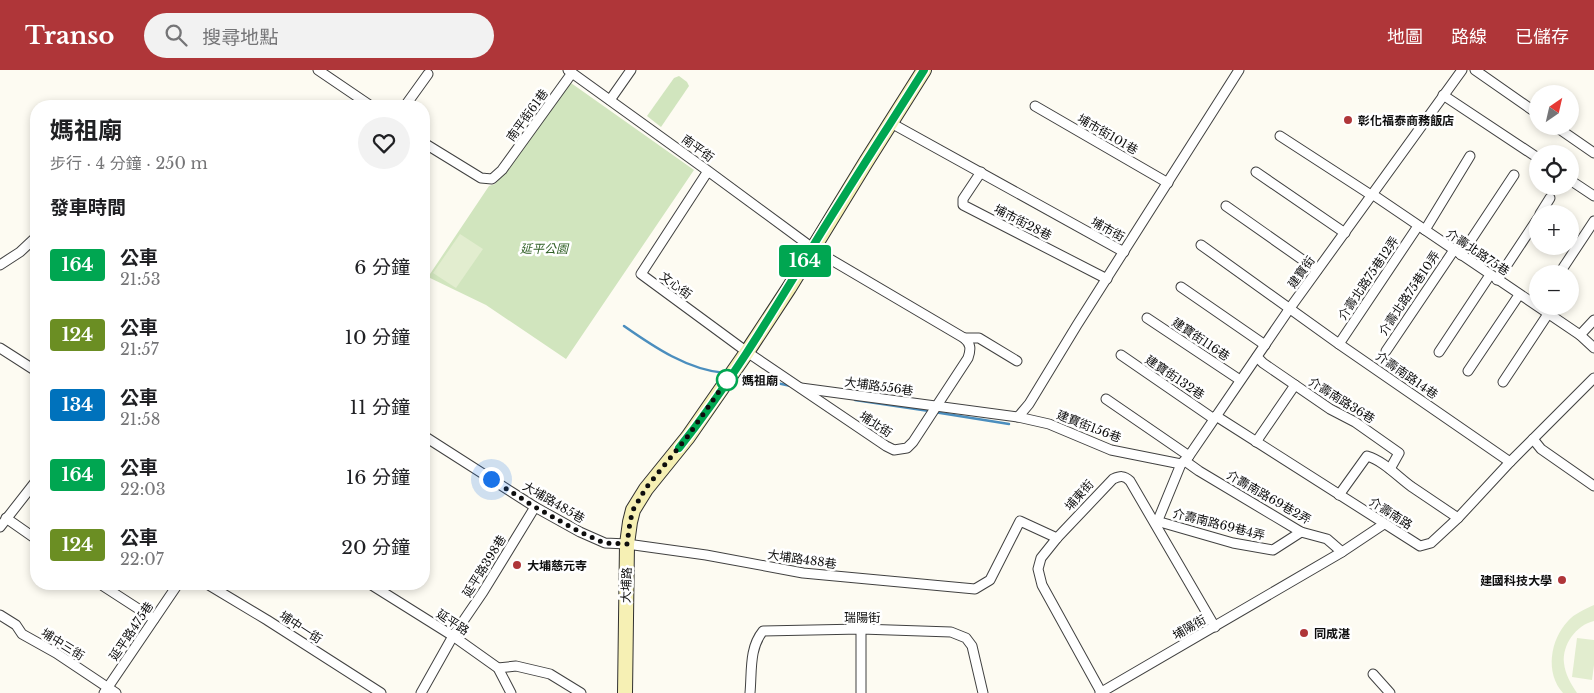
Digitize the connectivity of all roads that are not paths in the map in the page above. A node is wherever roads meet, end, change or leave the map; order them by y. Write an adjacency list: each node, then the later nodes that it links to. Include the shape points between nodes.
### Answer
1 (318, 70): 10 (street)
2 (631, 70): 12 (street)
3 (924, 70): 15 (main road)
4 (1240, 70): 26 (street, 埔市街)
5 (1462, 70): 9 (street, 建寶街)
6 (570, 72): 12 (street, 南平街); 18 (street, 南平街61巷, via 502,170 492,179 481,178)
7 (1481, 72): 14 (street)
8 (428, 74): 11 (street)
9 (1443, 95): 19 (street); 28 (street, 建寶街)
10 (362, 100)
11 (409, 100)
12 (610, 100): 22 (street, 南平街)
13 (1035, 106): 26 (street, 埔市街101巷)
14 (1529, 107)
15 (891, 123): 23 (street, 埔市街); 39 (main road)
16 (1568, 135): 20 (street)
17 (1280, 136): 28 (street, 介壽北路75巷)
18 (430, 147)
19 (1529, 152)
20 (1594, 153)
21 (1470, 156): 34 (street, 介壽北路75巷12弄)
22 (708, 171): 39 (street, 南平街); 62 (street, 文心街, via 641,274)
23 (981, 172): 40 (street, 埔市街); 46 (street, 埔市街28巷, via 963,199 963,206)
24 (1256, 172): 36 (street)
25 (1514, 175): 41 (street, 介壽北路75巷10弄)
26 (1168, 183): 40 (street, 埔市街)
27 (1579, 186): 29 (street)
28 (1371, 195): 34 (street, 介壽北路75巷); 36 (street, 建寶街)
29 (1594, 196)
30 (1550, 198): 31 (street)
31 (1546, 205)
32 (1226, 206): 44 (street)
33 (1594, 221): 43 (street)
34 (1421, 228): 41 (street, 介壽北路75巷); 57 (street, 介壽北路75巷12弄)
35 (1529, 230): 45 (street)
36 (1345, 233): 44 (street, 建寶街)
37 (30, 242): 42 (street)
38 (1201, 245): 50 (street, 介壽南路14巷)
39 (812, 248): 56 (street); 62 (main road)
40 (1124, 252): 46 (street)
41 (1457, 253): 45 (street, 介壽北路75巷); 61 (street, 介壽北路75巷10弄)
42 (0, 265)
43 (1565, 265)
44 (1317, 270): 50 (street, 建寶街)
45 (1494, 277): 48 (street, 介壽北路75巷); 63 (street)
46 (1107, 279): 76 (street)
47 (1181, 287): 58 (street)
48 (1519, 295): 49 (street, 介壽北路75巷); 68 (street)
49 (1529, 301)
50 (1290, 308): 57 (street, 介壽南路14巷); 58 (street, 建寶街)
51 (1547, 315): 71 (street)
52 (1550, 315): 55 (street, 介壽北路75巷)
53 (1147, 318): 70 (street, 建寶街116巷)
54 (1594, 320): 55 (street)
55 (1580, 335): 60 (street, 介壽北路75巷)
56 (964, 338): 66 (street, via 979,338); 75 (street, 埔北街, via 971,349 968,358)
57 (1339, 344): 82 (street, 介壽南路14巷)
58 (1265, 345): 65 (street, 建寶街)
59 (0, 348): 67 (street)
60 (1594, 348)
61 (1386, 351)
62 (747, 352): 73 (street, 大埔路556巷); 95 (main road, 大埔路, via 679,448 646,488 633,510)
63 (1439, 352)
64 (1121, 355): 77 (street, 建寶街132巷)
65 (1257, 357): 70 (street, 建寶街); 72 (street, 介壽南路36巷)
66 (1018, 361)
67 (30, 367)
68 (1468, 371)
69 (1594, 378): 78 (street, 介壽南路)
70 (1240, 380): 77 (street, 建寶街)
71 (1503, 382)
72 (1295, 385): 80 (street); 83 (street, 介壽南路36巷, via 1399,453)
73 (798, 388): 75 (street, 大埔路556巷); 75 (street, 埔北街, via 894,450 907,448 913,442)
74 (1106, 399): 81 (street, 介壽南路69巷2弄)
75 (937, 407): 76 (street, 大埔路556巷)
76 (1018, 417): 81 (street, 建寶街156巷, via 1049,424 1111,450)
77 (1215, 418): 80 (street, 介壽南路); 81 (street, 建寶街)
78 (1533, 439): 82 (street, 介壽南路); 84 (street, via 1541,449)
79 (430, 440): 87 (street, 大埔路485巷)
80 (1256, 442): 86 (street, 介壽南路)
81 (1185, 460): 92 (street, 介壽南路69巷2弄); 92 (street, 介壽南路69巷4弄, via 1158,520 1160,522 1234,543 1273,550)
82 (1510, 462): 89 (street, 介壽南路)
83 (1390, 469): 86 (street, via 1367,456); 89 (street)
84 (1594, 486)
85 (30, 488): 88 (street)
86 (1339, 495): 90 (street, 介壽南路)
87 (535, 507): 95 (street, 大埔路485巷, via 604,543); 105 (street, 延平路398巷)
88 (6, 518): 91 (street); 93 (street)
89 (1458, 518): 90 (street, 介壽南路, via 1431,544 1420,546)
90 (1384, 524): 96 (street, 埔陽街)
91 (0, 527)
92 (1301, 532): 96 (street, 介壽南路69巷2弄, via 1327,539)
93 (30, 535)
94 (1057, 538): 95 (street, 大埔路488巷, via 1020,521 990,580 975,590 803,573); 103 (street, 埔東街, via 1106,484 1120,476 1126,477); 117 (street, 埔東街, via 1041,558 1039,576)
95 (627, 544): 113 (main road, 大埔路)
96 (1342, 552): 103 (street, 埔陽街)
97 (109, 590): 102 (street)
98 (174, 590): 102 (street, 延平路475巷)
99 (217, 590): 109 (street, 埔中一街)
100 (380, 590): 105 (street, 延平路)
101 (0, 615): 108 (street, 埔中三街, via 16,624 22,634)
102 (154, 620): 108 (street, 延平路475巷)
103 (1215, 627): 117 (street, 埔陽街)
104 (862, 629): 114 (street, 瑞陽街, via 763,631 753,646); 115 (street); 116 (street, 瑞陽街, via 951,632 966,638 972,646)
105 (453, 636): 106 (street, 延平路); 110 (street, 延平路398巷)
106 (498, 668): 111 (street, 延平路); 112 (street, via 516,666 550,674)
107 (1373, 674): 118 (street)
108 (109, 691)
109 (381, 693)
110 (421, 693)
111 (511, 693)
112 (581, 693)
113 (625, 693)
114 (750, 693)
115 (861, 693)
116 (983, 693)
117 (1101, 693)
118 (1390, 693)

